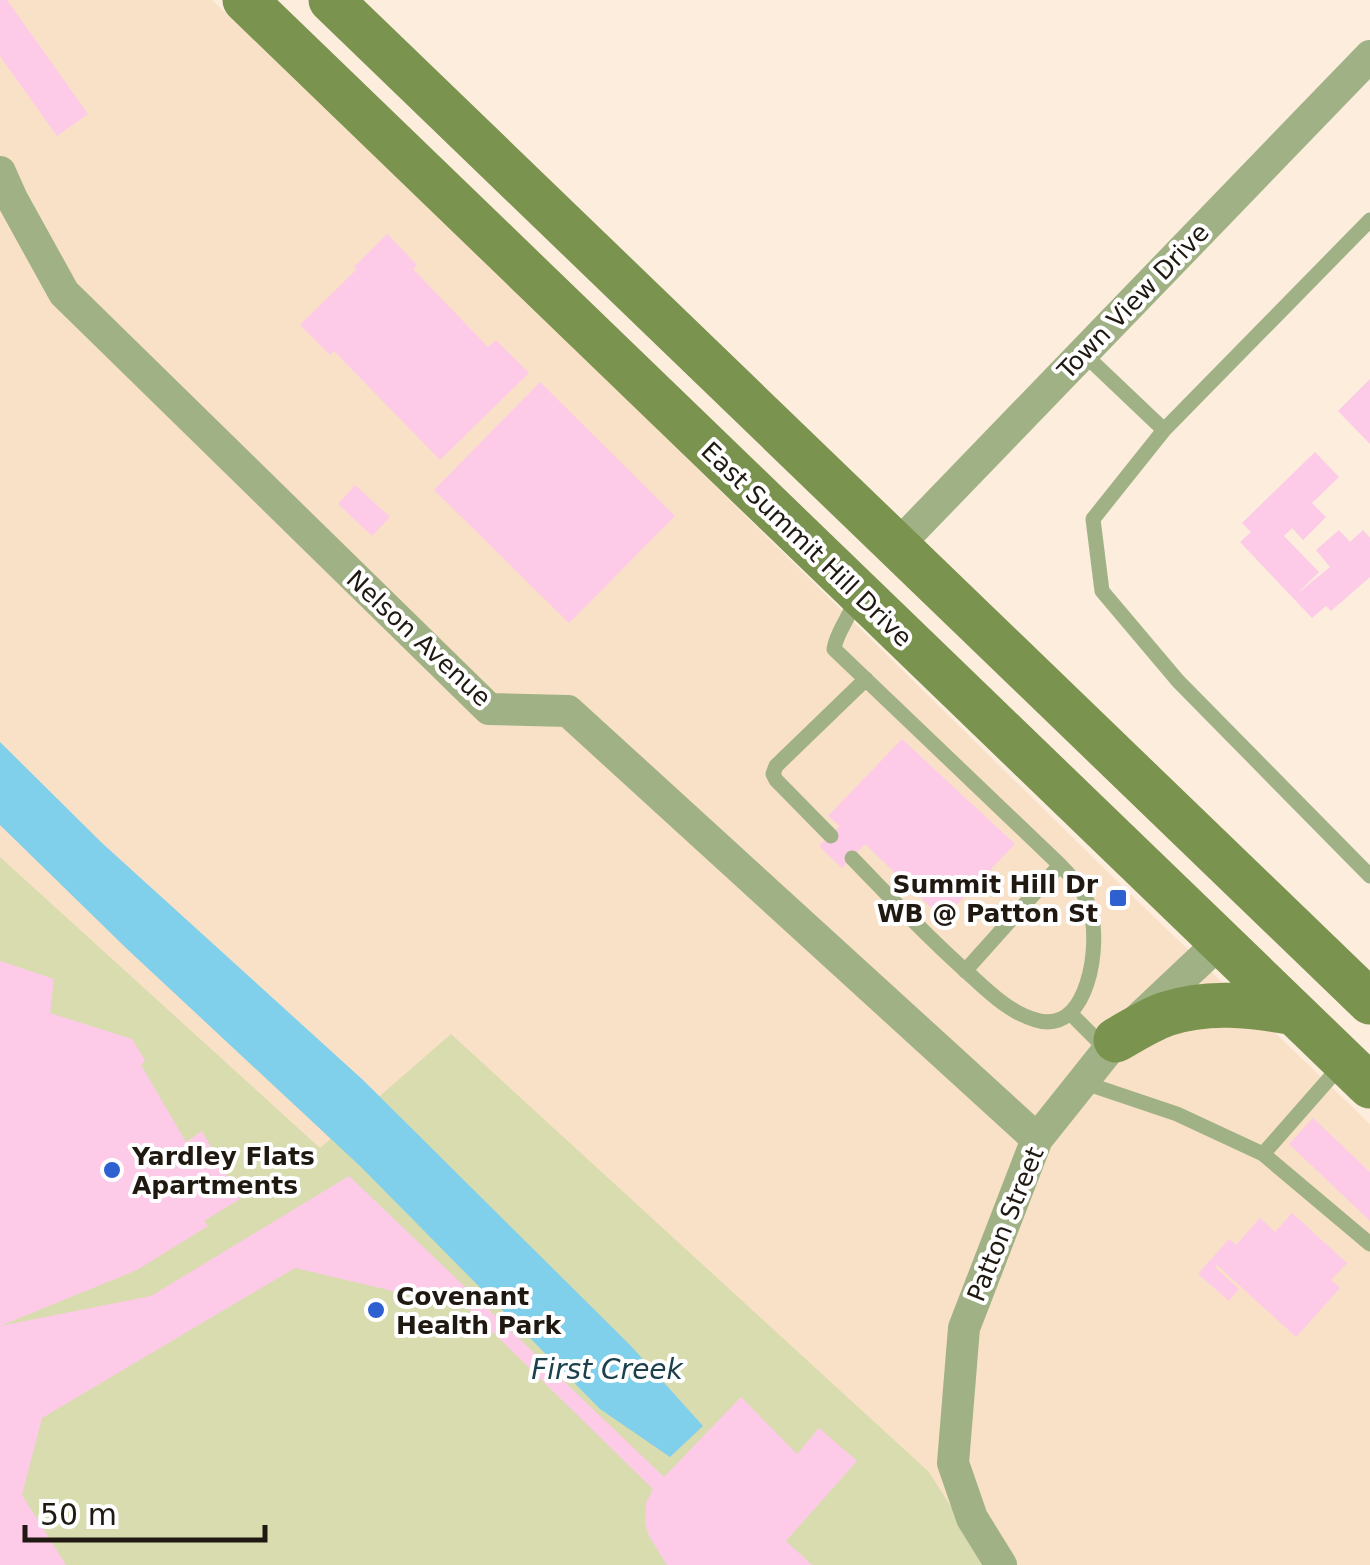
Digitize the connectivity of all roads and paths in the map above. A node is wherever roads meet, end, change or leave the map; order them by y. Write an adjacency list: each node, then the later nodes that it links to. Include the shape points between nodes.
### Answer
1 (245, 0): 9 (main road, East Summit Hill Drive)
2 (331, 0): 8 (main road)
3 (1370, 56): 6 (street, Town View Drive)
4 (0, 172): 24 (street, Nelson Avenue, via 64,293 489,710 568,712)
5 (1370, 220): 7 (lane)
6 (1083, 353): 7 (lane); 8 (street, Town View Drive)
7 (1164, 430): 14 (lane, via 1094,520 1102,591 1178,682)
8 (896, 547): 9 (main road); 15 (main road)
9 (854, 590): 10 (lane, via 834,649); 16 (main road, East Summit Hill Drive)
10 (866, 679): 11 (lane, via 773,774); 13 (lane)
11 (831, 836)
12 (852, 858): 17 (lane)
13 (1060, 865): 17 (lane); 20 (lane, via 1082,893 1093,927 1087,984)
14 (1370, 876)
15 (1261, 898): 16 (main road); 18 (main road)
16 (1220, 942): 19 (main road, East Summit Hill Drive); 21 (street, Patton Street)
17 (966, 971): 20 (lane, via 1024,1016 1046,1022)
18 (1370, 1002)
19 (1294, 1013): 21 (main road, via 1257,1006 1190,1008); 22 (main road, East Summit Hill Drive)
20 (1071, 1014): 21 (lane)
21 (1112, 1045): 23 (street, Patton Street)
22 (1357, 1074): 25 (lane)
23 (1082, 1082): 24 (street, Patton Street); 25 (lane, via 1177,1114)
24 (1037, 1139): 27 (street, Patton Street, via 964,1328 953,1464 972,1518)
25 (1263, 1154): 26 (lane)
26 (1370, 1244)
27 (1001, 1565)

